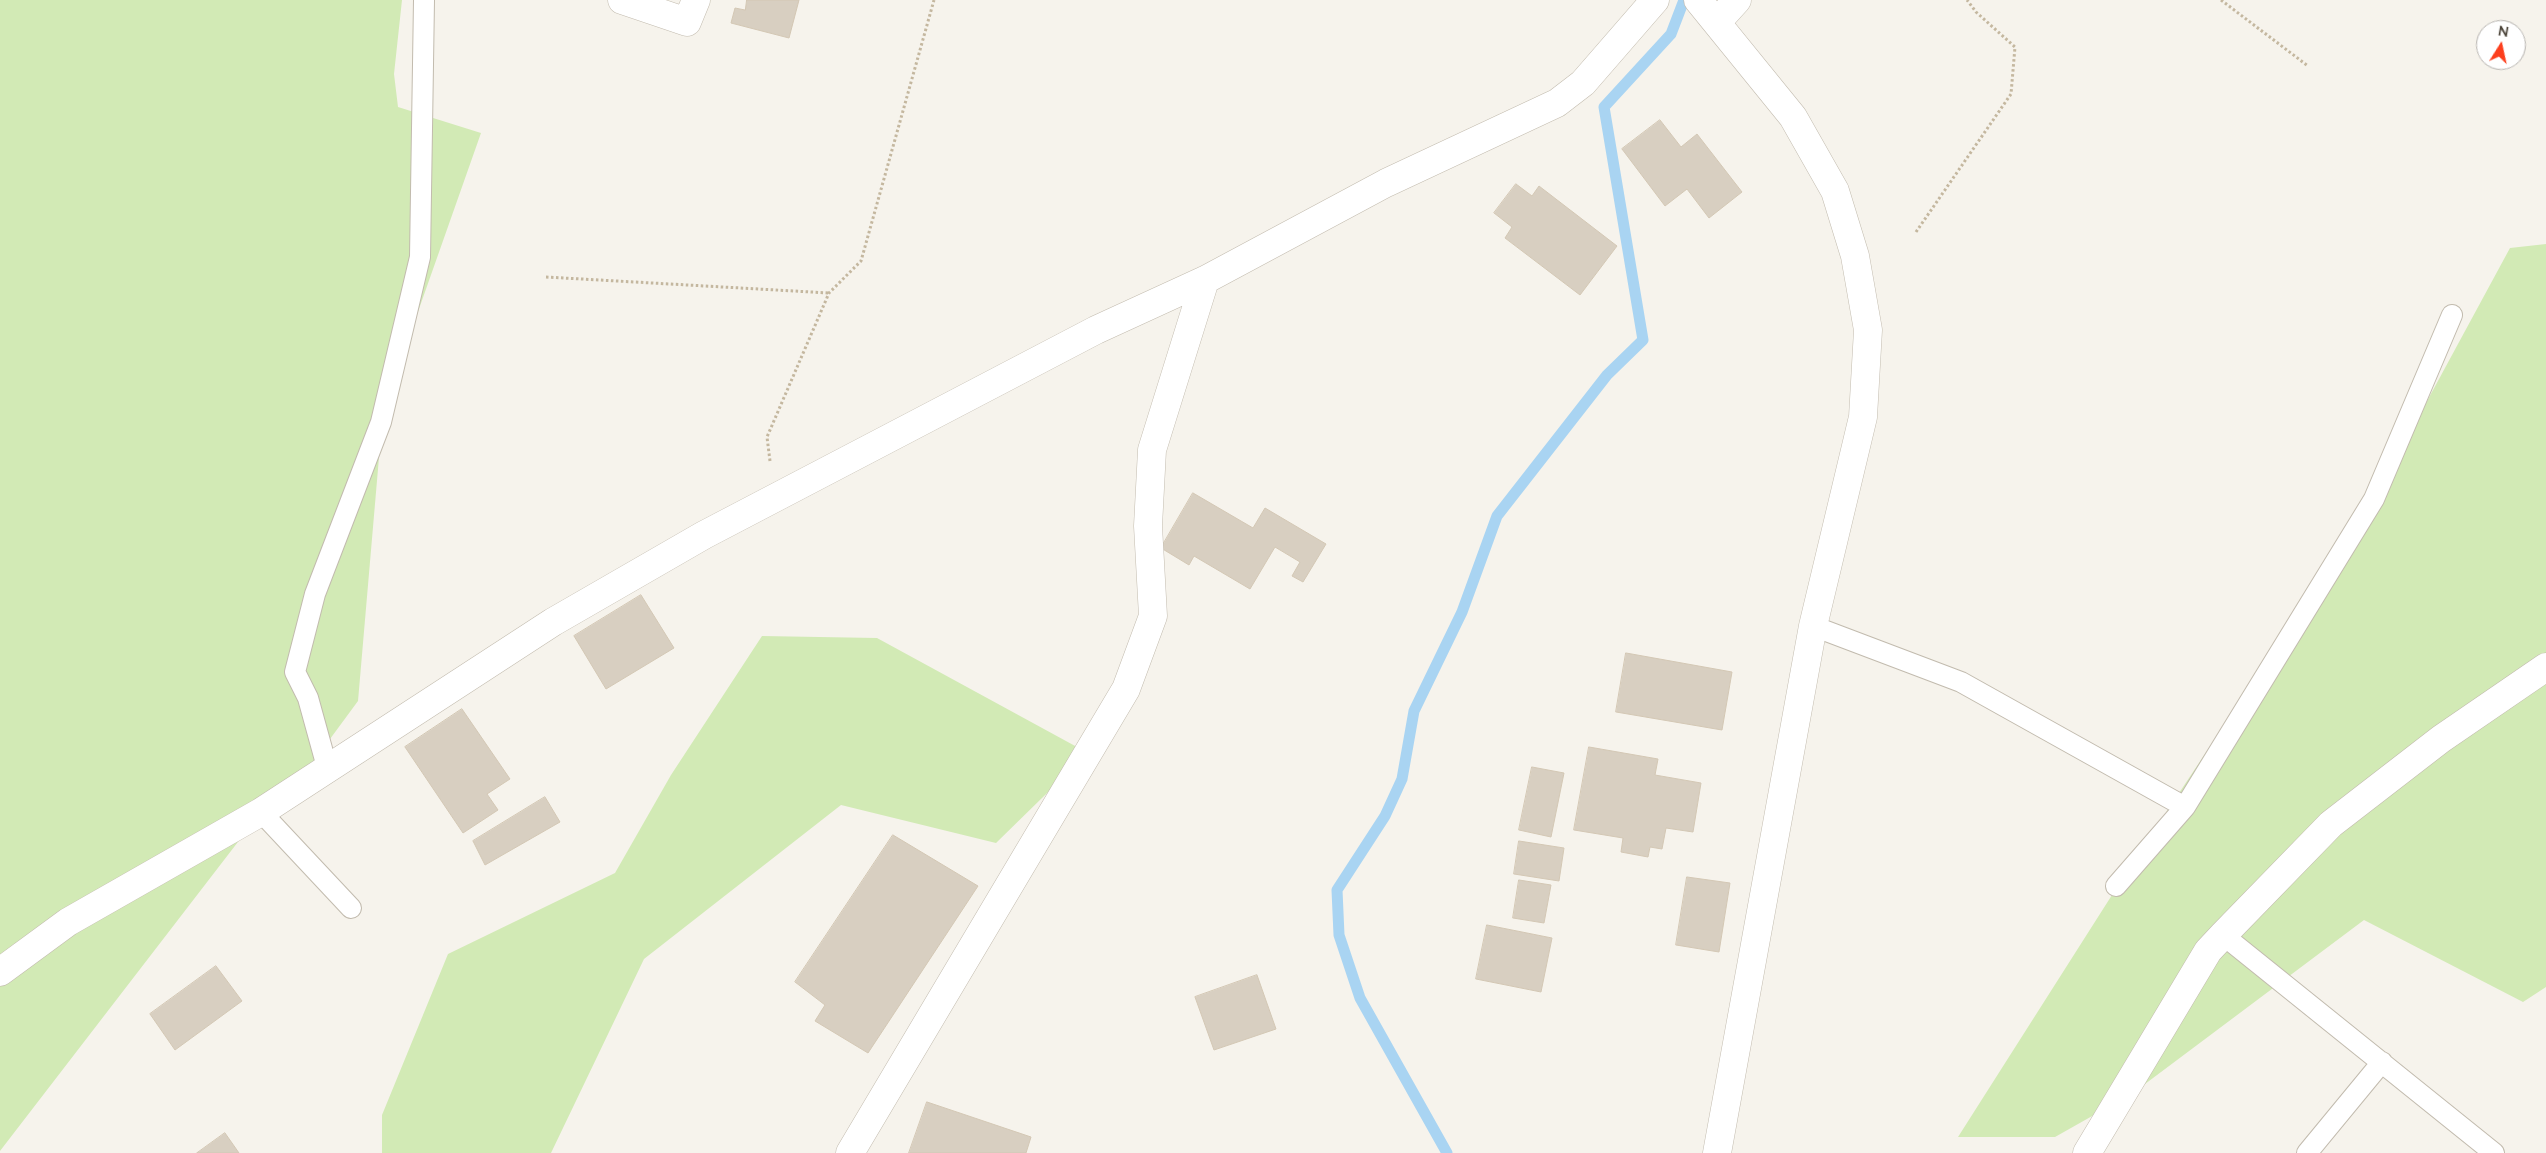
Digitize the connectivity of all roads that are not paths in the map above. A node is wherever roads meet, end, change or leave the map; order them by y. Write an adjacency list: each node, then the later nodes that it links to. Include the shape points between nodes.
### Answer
1 (424, 0): 12 (lane, via 420,257 381,422 315,594 294,672 308,698)
2 (622, 0): 3 (street, via 687,22)
3 (696, 0)
4 (1655, 0): 8 (street, via 1583,83 1557,103 1386,183)
5 (1698, 0): 7 (street)
6 (1737, 0): 7 (street)
7 (1718, 22): 10 (street, via 1793,117 1835,191 1855,256 1868,330 1863,418)
8 (1205, 280): 12 (street, via 1096,330 704,535 553,622); 20 (street, via 1152,450 1148,526 1153,616 1126,689)
9 (2452, 315): 13 (lane, via 2374,499)
10 (1813, 626): 13 (lane, via 1961,682); 21 (street)
11 (2546, 667): 17 (street, via 2441,739 2331,824)
12 (327, 767): 14 (street)
13 (2185, 807): 15 (lane)
14 (261, 812): 16 (lane); 18 (street, via 68,922)
15 (2116, 886)
16 (351, 908)
17 (2223, 934): 19 (lane); 22 (street, via 2208,951)
18 (0, 972)
19 (2382, 1062): 23 (lane); 24 (lane)
20 (850, 1153)
21 (1717, 1153)
22 (2087, 1153)
23 (2307, 1153)
24 (2494, 1153)

